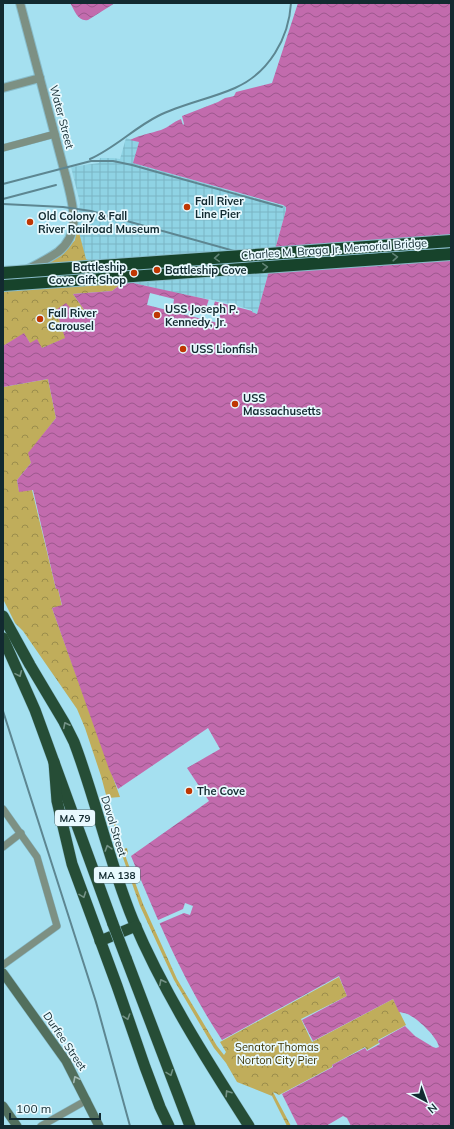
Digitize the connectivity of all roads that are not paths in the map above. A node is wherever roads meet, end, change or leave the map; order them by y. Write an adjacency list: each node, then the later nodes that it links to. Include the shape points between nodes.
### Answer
1 (20, 3): 2 (street, Water Street)
2 (40, 78): 3 (street); 4 (street, Water Street)
3 (3, 88)
4 (55, 134): 5 (street); 9 (street, Water Street, via 73,208 74,227 64,246)
5 (3, 148)
6 (451, 241): 8 (highway, Charles M. Braga Jr. Memorial Bridge, one-way to 8, bridge)
7 (451, 254): 9 (highway, Charles M. Braga Jr. Memorial Bridge, one-way to 7)
8 (3, 273)
9 (3, 285)
10 (3, 616): 16 (highway, Davol Street / MA 138, one-way to 10, via 114,868 74,742)
11 (3, 638): 12 (highway, one-way to 12, via 35,710)
12 (54, 762): 17 (highway, one-way to 17, via 57,801 67,847); 26 (highway, MA 79, one-way to 26, bridge)
13 (3, 809): 14 (street)
14 (21, 833): 15 (street); 18 (street, via 37,857 56,926)
15 (3, 847)
16 (136, 926): 17 (highway); 27 (highway, Davol Street / MA 138, one-way to 16, via 178,1012)
17 (100, 941): 25 (highway, one-way to 25)
18 (3, 965)
19 (3, 973): 20 (main road, Durfee Street, one-way to 19, via 66,1061)
20 (87, 1100): 23 (street); 24 (main road, Durfee Street)
21 (3, 1106): 22 (main road)
22 (17, 1126)
23 (41, 1126)
24 (100, 1126)
25 (169, 1126)
26 (190, 1126)
27 (249, 1126)

